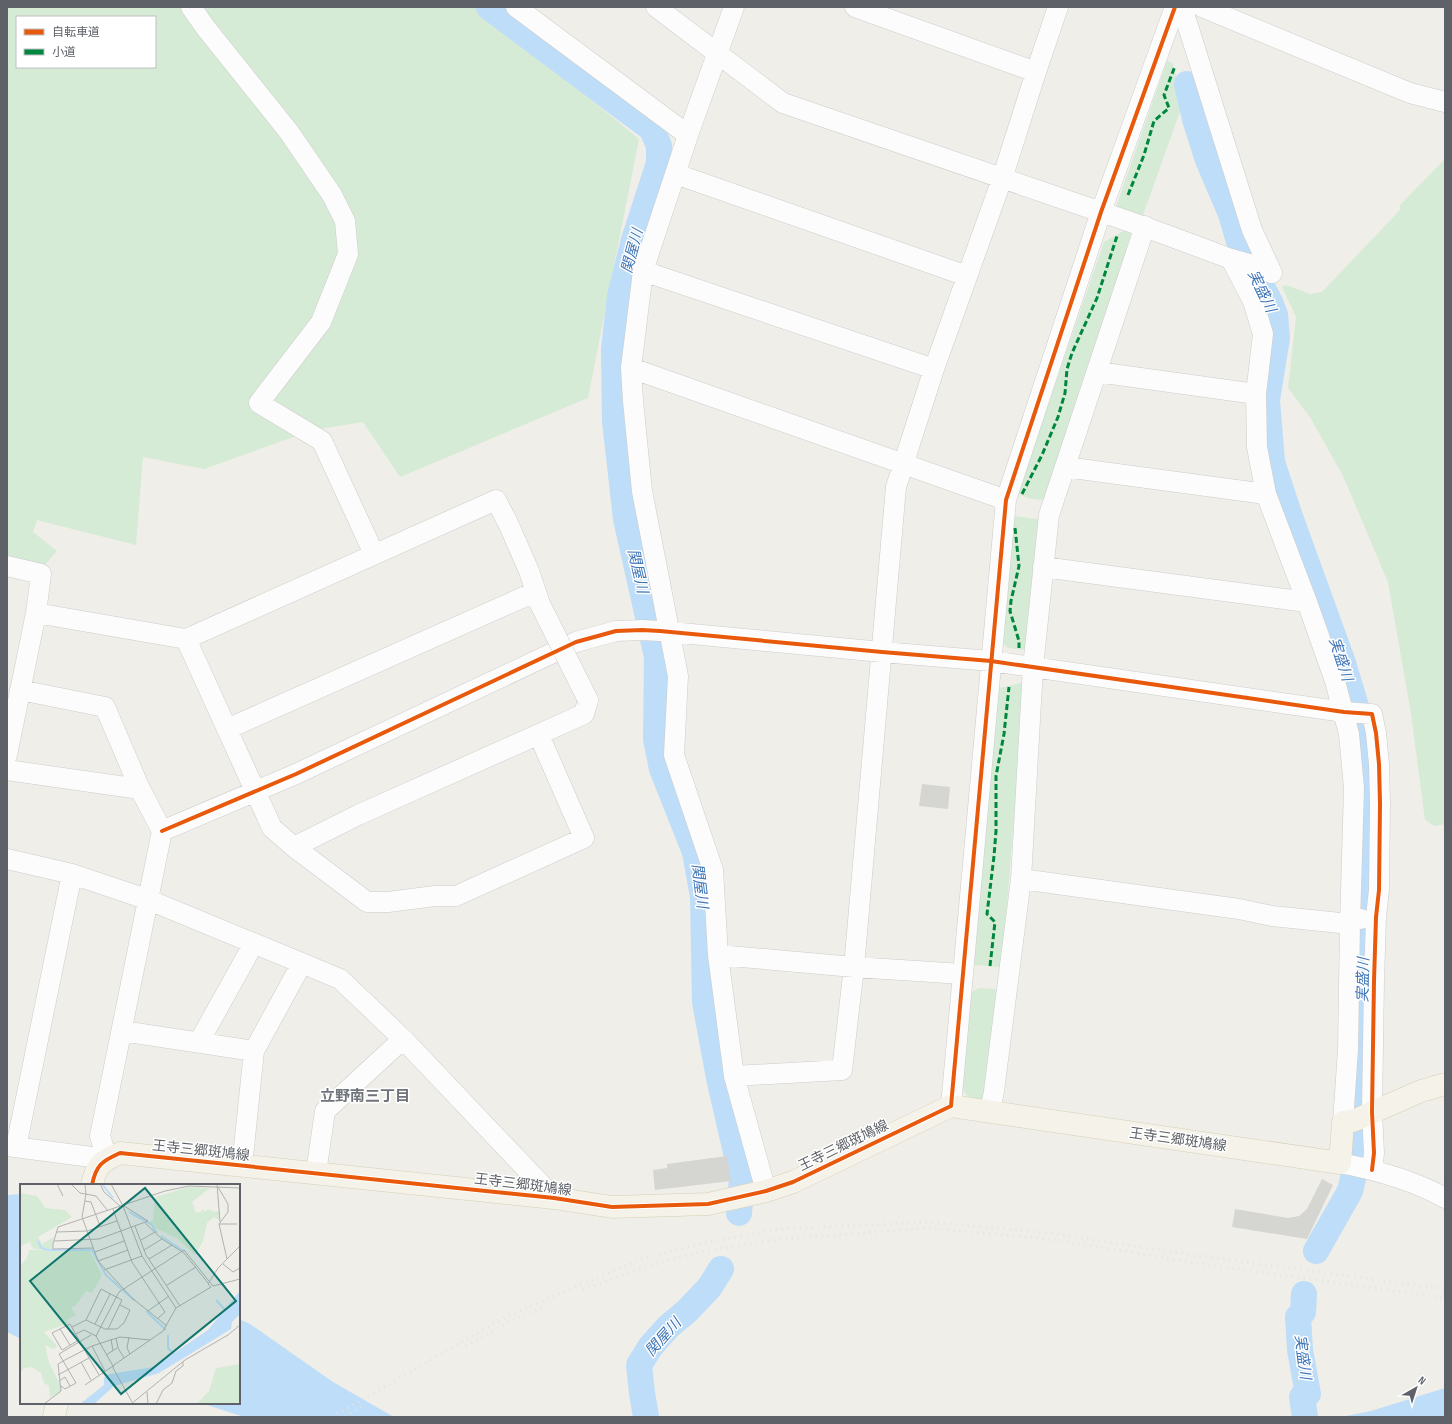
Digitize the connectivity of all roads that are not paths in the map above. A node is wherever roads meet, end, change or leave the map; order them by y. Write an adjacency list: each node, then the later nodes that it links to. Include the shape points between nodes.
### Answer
1 (191, 7): 30 (street, via 289,132 332,195 345,221 348,254 321,322 258,404 322,441)
2 (516, 7): 14 (street)
3 (656, 7): 11 (street)
4 (734, 7): 11 (street)
5 (855, 7): 10 (street)
6 (1058, 7): 12 (street)
7 (1175, 7): 17 (street)
8 (1182, 7): 19 (street, via 1252,230 1272,273)
9 (1202, 7): 13 (street, via 1410,93)
10 (876, 10): 12 (street)
11 (718, 53): 14 (street); 16 (street, via 783,103)
12 (1036, 72): 16 (street)
13 (1445, 102)
14 (688, 135): 15 (street)
15 (676, 174): 20 (street); 21 (street)
16 (1002, 179): 17 (street); 21 (street)
17 (1101, 212): 18 (street); 29 (street)
18 (1145, 226): 19 (street); 24 (street)
19 (1235, 260): 25 (street, via 1253,301 1263,334)
20 (643, 271): 22 (street); 23 (street)
21 (967, 276): 23 (street)
22 (631, 368): 26 (street); 36 (street, via 632,401)
23 (934, 368): 26 (street)
24 (1097, 372): 25 (street); 27 (street)
25 (1256, 394): 28 (street, via 1257,447)
26 (903, 463): 29 (street); 38 (street, via 896,487)
27 (1065, 467): 28 (street); 32 (street, via 1049,515)
28 (1266, 494): 34 (street)
29 (1006, 500): 39 (street)
30 (374, 554): 33 (street, via 496,500 529,571); 37 (street)
31 (7, 566): 35 (street, via 41,574)
32 (1043, 567): 34 (street); 40 (street)
33 (537, 598): 43 (street); 44 (street, bridge, via 588,700 584,714)
34 (1307, 602): 42 (street)
35 (36, 613): 37 (street); 41 (street)
36 (657, 631): 38 (street); 48 (street, via 616,631 576,642); 58 (street, via 678,676 674,755 713,870)
37 (186, 639): 43 (street)
38 (882, 652): 39 (street); 60 (street)
39 (991, 661): 40 (street); 61 (street)
40 (1033, 667): 42 (street); 53 (street)
41 (20, 690): 45 (street); 47 (street, via 105,707)
42 (1347, 712): 55 (street, via 1372,714 1376,733 1380,804 1379,890); 56 (street, via 1354,788)
43 (227, 729): 48 (street)
44 (539, 735): 50 (street, via 358,815); 50 (street, via 584,838 456,896 388,902 366,902)
45 (7, 755)
46 (7, 770): 47 (street)
47 (140, 789): 49 (street)
48 (256, 792): 49 (street); 50 (street, via 272,828)
49 (162, 831): 54 (street)
50 (294, 847)
51 (7, 860): 52 (street)
52 (72, 874): 54 (street); 71 (street)
53 (1021, 878): 56 (street, via 1239,908 1272,916); 69 (street)
54 (149, 900): 57 (street); 62 (street)
55 (1376, 917): 56 (street); 70 (street)
56 (1353, 922): 70 (street, via 1348,1050)
57 (254, 944): 59 (street); 64 (street)
58 (718, 955): 60 (street); 66 (street)
59 (302, 963): 63 (street, via 340,979); 65 (street)
60 (854, 967): 61 (street); 66 (street, via 842,1070)
61 (963, 974): 68 (street)
62 (122, 1031): 64 (street); 72 (street, via 100,1136)
63 (403, 1039): 75 (street, via 325,1111); 78 (street)
64 (199, 1042): 65 (street)
65 (254, 1050): 73 (street)
66 (734, 1076): 77 (street)
67 (1445, 1084): 70 (main road, via 1421,1091)
68 (951, 1106): 69 (main road, 王寺三郷斑鳩線); 77 (main road, 王寺三郷斑鳩線, via 792,1182)
69 (990, 1112): 74 (main road, 王寺三郷斑鳩線)
70 (1359, 1117): 74 (main road); 74 (street, via 1374,1153)
71 (11, 1147): 72 (street)
72 (107, 1159): 73 (main road, 王寺三郷斑鳩線, via 120,1153); 76 (main road, via 97,1168)
73 (242, 1166): 75 (main road, 王寺三郷斑鳩線)
74 (1356, 1166): 79 (street, via 1426,1187)
75 (316, 1173): 78 (main road, 王寺三郷斑鳩線)
76 (93, 1182)
77 (750, 1195): 78 (main road, 王寺三郷斑鳩線, via 708,1204 612,1207)
78 (554, 1198)
79 (1445, 1198)
80 (57, 1404): 81 (main road)
81 (54, 1417)

